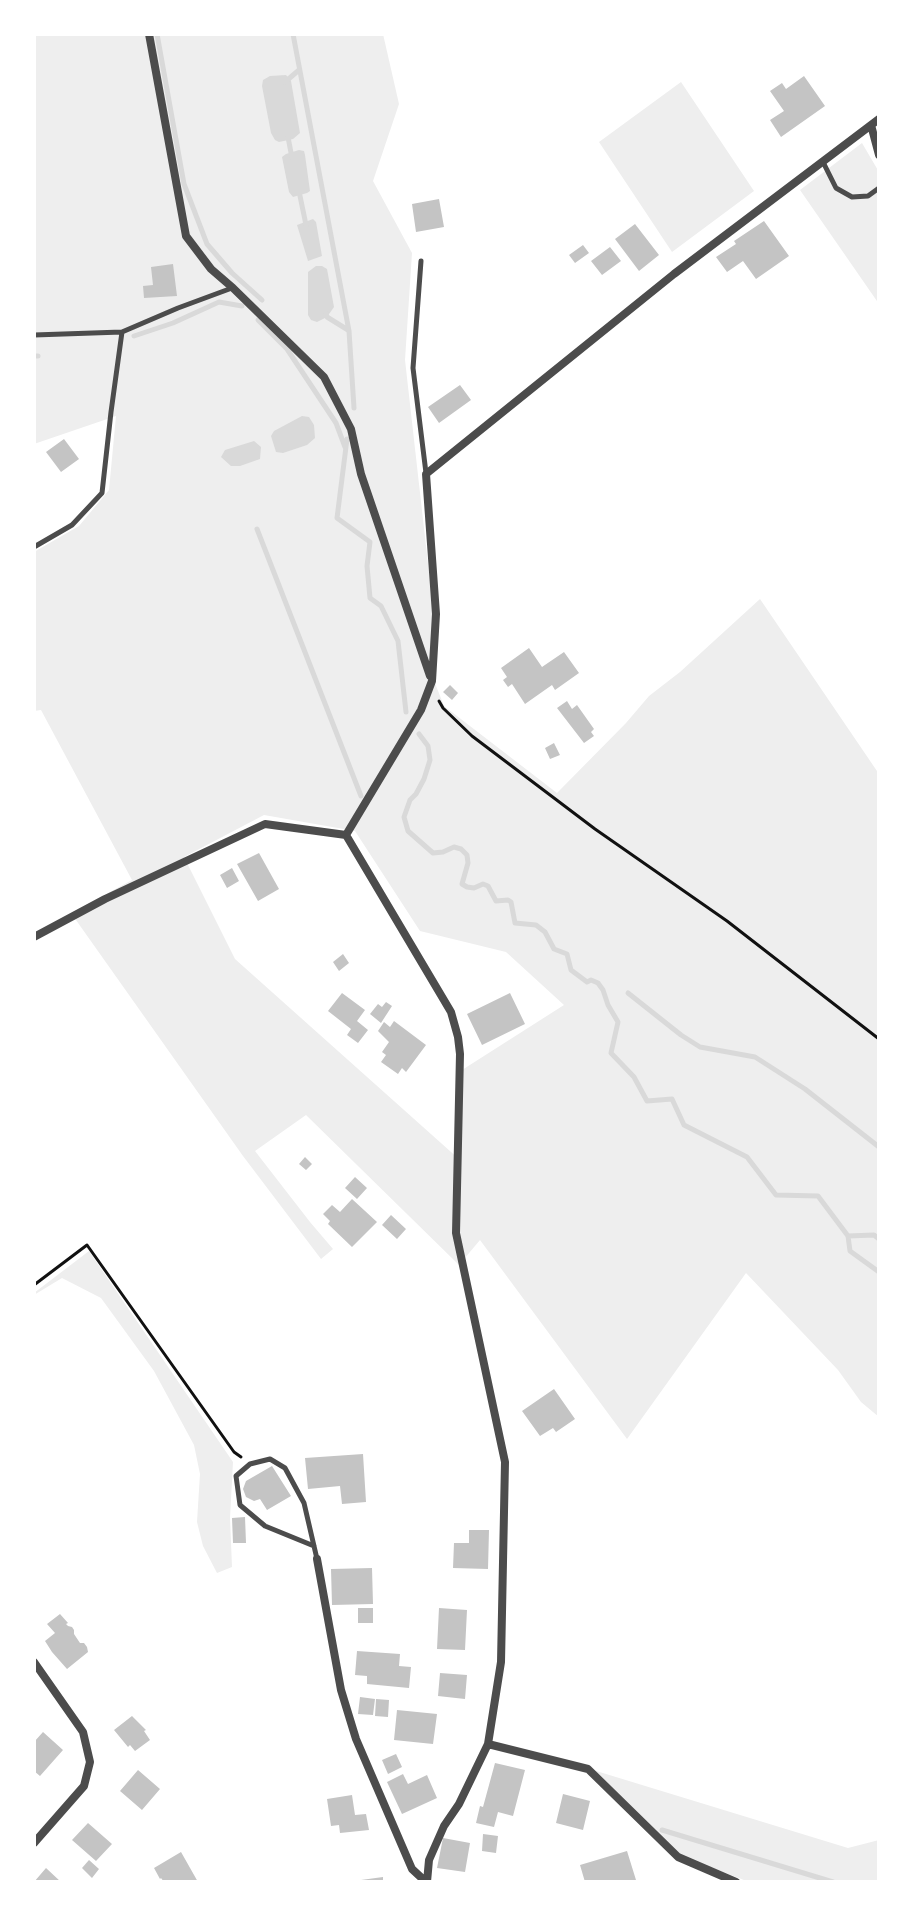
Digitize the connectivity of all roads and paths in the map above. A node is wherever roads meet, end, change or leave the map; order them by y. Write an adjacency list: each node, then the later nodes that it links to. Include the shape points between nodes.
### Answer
1 (149, 34): 7 (street, via 186,236)
2 (875, 122): 3 (street); 4 (street)
3 (879, 155)
4 (823, 162): 5 (lane, via 836,188 852,197 868,196); 10 (street, via 674,274)
5 (879, 188)
6 (421, 261): 10 (lane, via 413,368)
7 (233, 288): 8 (lane); 12 (street, via 324,377 351,429 361,474)
8 (122, 332): 9 (lane); 11 (lane, via 102,493 72,525)
9 (34, 335)
10 (426, 474): 12 (street, via 436,614)
11 (34, 547)
12 (432, 681): 13 (street, via 421,710); 15 (path, via 443,708 472,736)
13 (346, 835): 14 (street, via 265,824); 21 (street, via 451,1012 458,1037 456,1233 505,1462 501,1662)
14 (34, 937)
15 (879, 1039)
16 (34, 1285): 17 (path, via 87,1245 234,1452)
17 (250, 1464): 18 (lane, via 270,1459 285,1468 304,1503); 18 (lane, via 236,1476 240,1505 265,1526)
18 (314, 1546): 19 (lane)
19 (317, 1559): 23 (street, via 341,1690 356,1739 412,1869)
20 (34, 1662): 22 (street, via 83,1732 90,1762 84,1786)
21 (488, 1744): 23 (street, via 444,1826 429,1860); 24 (street, via 588,1769 678,1857)
22 (34, 1843)
23 (427, 1882)
24 (736, 1882)

